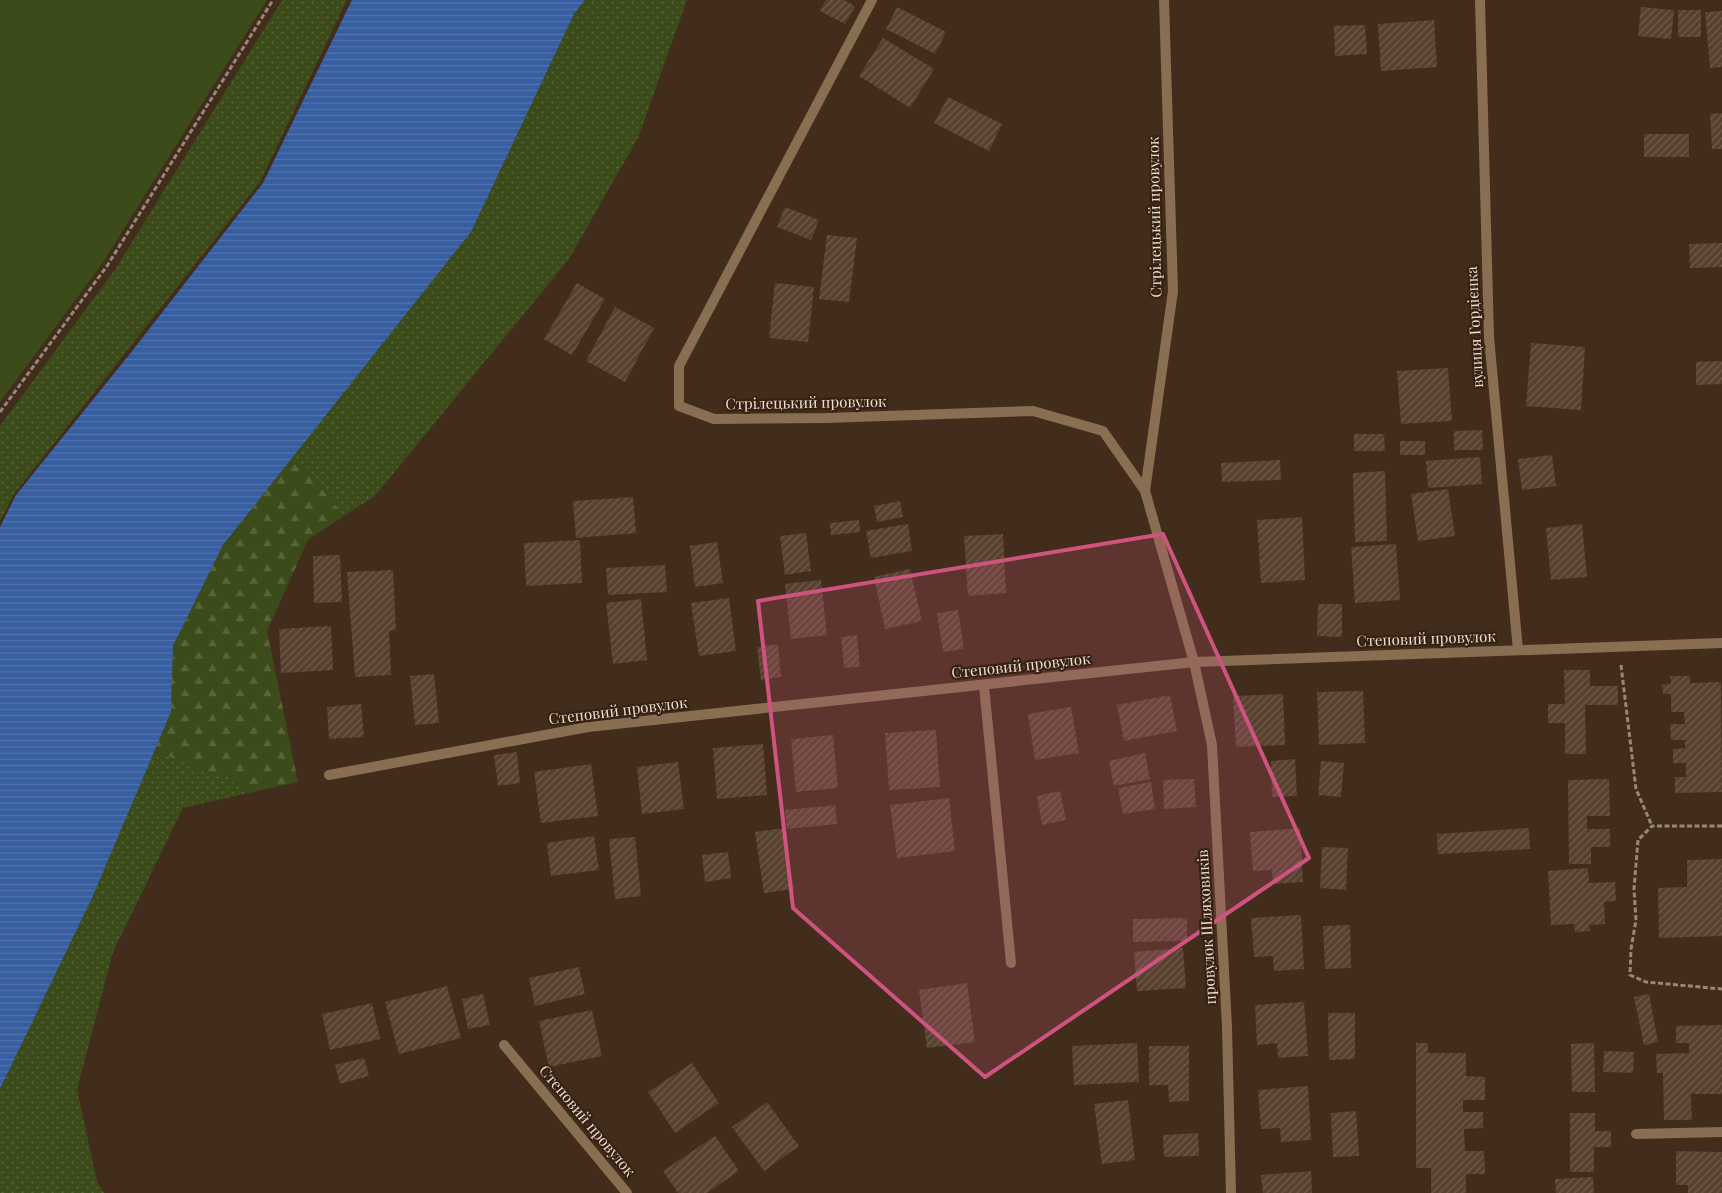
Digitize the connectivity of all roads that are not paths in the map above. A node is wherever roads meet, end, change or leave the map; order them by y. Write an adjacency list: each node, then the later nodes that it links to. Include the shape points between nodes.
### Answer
1 (872, 0): 4 (street, Стрілецький провулок, via 679,366 679,406 714,419 1033,411 1103,431)
2 (1164, 0): 4 (street, Стрілецький провулок, via 1173,291)
3 (1480, 0): 6 (street, вулиця Гордієнка, via 1488,337)
4 (1145, 491): 7 (street, Стрілецький провулок)
5 (1722, 643): 6 (street, Степовий провулок)
6 (1518, 650): 7 (street, Степовий провулок)
7 (1194, 662): 8 (street, Степовий провулок); 15 (street, провулок Шляховиків, via 1212,745 1228,1027)
8 (984, 686): 9 (street, Степовий провулок, via 588,727); 10 (street)
9 (329, 774)
10 (1011, 963)
11 (504, 1045): 14 (street, Степовий провулок)
12 (1722, 1132): 13 (street)
13 (1636, 1134)
14 (628, 1193)
15 (1231, 1193)

